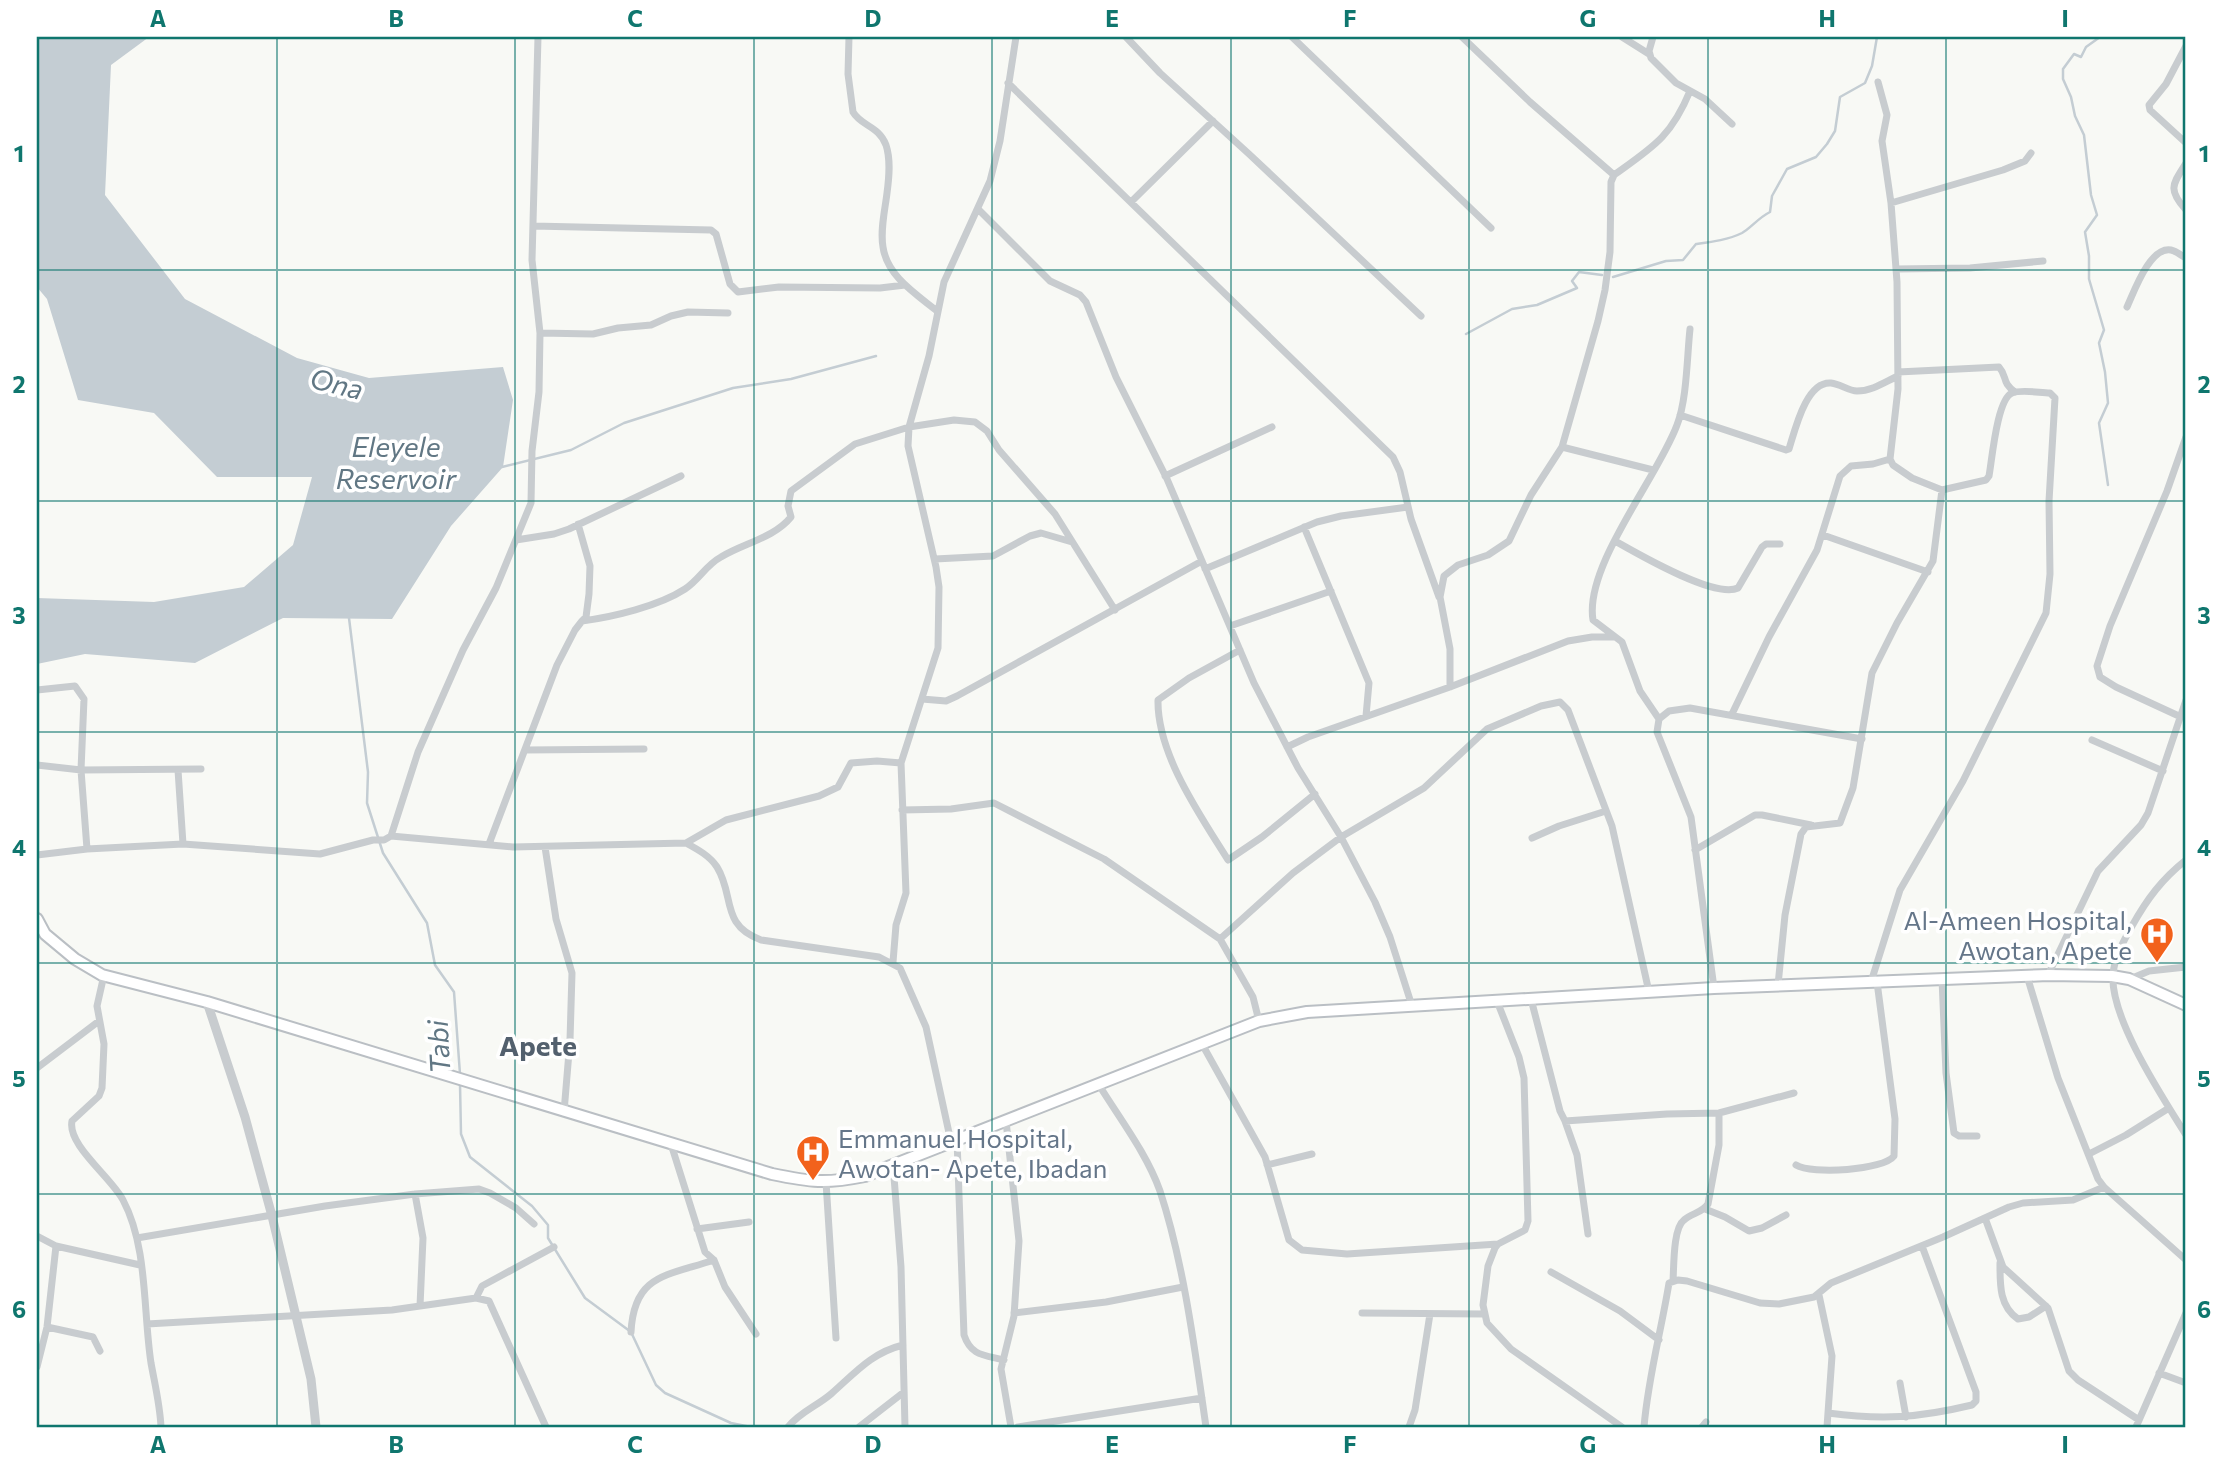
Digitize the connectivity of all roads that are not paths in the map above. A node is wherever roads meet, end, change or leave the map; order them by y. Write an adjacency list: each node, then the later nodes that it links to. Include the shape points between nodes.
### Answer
1 (538, 37): 24 (street)
2 (849, 37): 29 (street, via 853,112 880,133 886,146 889,167 883,248 889,265)
3 (1016, 37): 12 (street)
4 (1126, 37): 14 (street)
5 (1292, 37): 25 (street)
6 (1462, 37): 19 (street)
7 (1622, 37): 10 (street)
8 (1653, 37): 10 (street)
9 (2186, 46): 16 (street, via 2149,105)
10 (1649, 54): 13 (street)
11 (1878, 82): 21 (street, via 1887,113 1882,141)
12 (1008, 83): 20 (street); 22 (street, via 1000,141)
13 (1690, 91): 15 (street); 19 (street, via 1679,119 1666,134)
14 (1213, 121): 20 (street); 33 (street)
15 (1732, 124)
16 (2186, 143)
17 (2031, 153): 21 (street, via 2025,161 2003,170)
18 (2186, 163): 23 (street, via 2173,190)
19 (1614, 175): 42 (street, via 1605,290)
20 (1131, 201): 48 (street, via 1384,446 1400,472)
21 (1891, 203): 28 (street)
22 (978, 209): 31 (street, via 944,282); 46 (street, via 1050,281 1086,302 1116,377)
23 (2186, 209)
24 (533, 226): 29 (street, via 710,230 716,234 730,284 738,292); 35 (street)
25 (1491, 228)
26 (2186, 258): 30 (street, via 2167,249 2153,257)
27 (2043, 261): 28 (street)
28 (1896, 269): 36 (street)
29 (905, 285): 31 (street)
30 (2127, 307)
31 (937, 311): 39 (street)
32 (728, 313): 35 (street, via 688,312 651,325 593,334)
33 (1421, 316)
34 (1690, 329): 38 (street)
35 (540, 333): 52 (street, via 531,503)
36 (1898, 374): 37 (street, via 1999,367 2005,384); 38 (street, via 1868,390 1852,391 1834,383 1817,387 1786,450); 43 (street)
37 (2015, 392): 47 (street, via 2001,408 1986,481); 110 (street, via 2050,393 2055,398 2046,613 1963,781 1900,890)
38 (1680, 415): 44 (street)
39 (909, 427): 54 (street, via 954,419 975,422 987,430); 56 (street, via 908,446); 62 (street, via 841,453 791,491 791,517 783,527 720,557 684,590 661,601)
40 (1272, 427): 46 (street)
41 (2186, 437): 72 (street, via 2097,666 2100,677 2116,687)
42 (1562, 447): 44 (street); 60 (street, via 1509,541 1444,576)
43 (1890, 459): 47 (street, via 1912,478); 51 (street, via 1844,470)
44 (1654, 470): 53 (street)
45 (681, 476): 49 (street)
46 (1165, 476): 57 (street)
47 (1942, 490): 58 (street, via 1936,548)
48 (1408, 507): 50 (street, via 1341,516); 60 (street)
49 (578, 524): 52 (street, via 554,534); 62 (street, via 590,566)
50 (1304, 527): 57 (street); 59 (street)
51 (1823, 535): 58 (street); 70 (street)
52 (516, 540): 89 (street, via 418,752)
53 (1615, 541): 55 (street, via 1659,566 1732,591 1762,547); 64 (street, via 1595,586 1591,611 1595,624)
54 (1073, 542): 56 (street, via 1041,533 993,556); 61 (street)
55 (1780, 544)
56 (935, 559): 68 (street, via 940,631)
57 (1203, 565): 61 (street); 63 (street)
58 (1928, 572): 74 (street, via 1872,673)
59 (1331, 591): 63 (street); 71 (street, via 1369,683)
60 (1440, 597): 66 (street, via 1450,649)
61 (1115, 610): 68 (street, via 957,696 946,701)
62 (582, 621): 78 (street, via 557,666)
63 (1230, 626): 65 (street)
64 (1616, 638): 66 (street, via 1568,641); 73 (street, via 1626,649 1640,691)
65 (1240, 650): 76 (street); 85 (street, via 1158,700 1171,759 1194,805 1228,860)
66 (1450, 687): 71 (street)
67 (37, 690): 82 (street, via 75,686 83,699)
68 (922, 699): 79 (street)
69 (2186, 700): 72 (street)
70 (1732, 714): 73 (street, via 1680,708); 74 (street)
71 (1366, 716): 76 (street)
72 (2181, 717): 84 (street)
73 (1659, 719): 97 (street, via 1657,732 1690,817)
74 (1862, 739): 88 (street, via 1853,788 1840,823)
75 (2092, 740): 84 (street)
76 (1287, 747): 85 (street)
77 (644, 749): 78 (street)
78 (525, 750): 94 (street)
79 (901, 763): 86 (street); 92 (street, via 851,763 838,787 726,820)
80 (37, 765): 82 (street)
81 (201, 769): 83 (street)
82 (81, 770): 83 (street); 96 (street)
83 (178, 770): 93 (street)
84 (2163, 771): 105 (street, via 2141,825 2098,872)
85 (1315, 794): 90 (street)
86 (902, 810): 101 (street, via 1002,805 1104,859); 102 (street, via 906,893 896,925)
87 (1606, 811): 90 (street, via 1568,710 1563,703 1554,702 1488,729 1424,788); 91 (street); 113 (street)
88 (1815, 827): 97 (street, via 1755,815); 111 (street, via 1803,830 1793,867)
89 (391, 836): 93 (street, via 320,854); 94 (street)
90 (1341, 837): 101 (street); 118 (street, via 1390,937)
91 (1532, 838)
92 (686, 843): 95 (street); 102 (street, via 718,869 731,914 747,935)
93 (183, 844): 96 (street)
94 (488, 844): 95 (street)
95 (545, 847): 126 (street, via 556,919 572,973)
96 (86, 849): 98 (street)
97 (1695, 850): 112 (street)
98 (37, 855)
99 (2186, 860): 107 (street, via 2145,902)
100 (37, 919): 104 (main road, via 45,934)
101 (1220, 939): 120 (street, via 1253,998)
102 (893, 962): 132 (street, via 900,968 926,1027)
103 (2186, 967): 109 (street, via 2149,971)
104 (104, 975): 116 (main road); 119 (street, via 97,1006)
105 (2048, 975): 106 (main road); 107 (main road)
106 (2027, 976): 108 (main road); 135 (street)
107 (2112, 976): 109 (main road); 125 (street, via 2125,1030)
108 (1942, 979): 110 (main road); 131 (street, via 1954,1133)
109 (2129, 979): 117 (main road)
110 (1874, 982): 111 (main road); 138 (street, via 1895,1119 1894,1156 1886,1163 1835,1170)
111 (1778, 985): 112 (main road)
112 (1714, 988): 113 (main road)
113 (1649, 992): 114 (main road)
114 (1531, 999): 115 (main road); 129 (street)
115 (1497, 1001): 118 (main road); 152 (street, via 1524,1078 1528,1204 1525,1230)
116 (207, 1002): 126 (main road); 144 (street)
117 (2186, 1005)
118 (1412, 1006): 120 (main road, via 1307,1012)
119 (99, 1021): 122 (street); 151 (street, via 104,1044 102,1088 95,1101 72,1121 72,1133 122,1198)
120 (1259, 1021): 121 (main road)
121 (1202, 1044): 123 (main road); 137 (street)
122 (37, 1068)
123 (1099, 1084): 128 (main road); 162 (street, via 1160,1191)
124 (1794, 1093): 127 (street)
125 (2169, 1108): 130 (street); 135 (street)
126 (564, 1112): 133 (main road)
127 (1719, 1113): 129 (street); 142 (street, via 1720,1145)
128 (1006, 1121): 132 (main road); 167 (street, via 1019,1241)
129 (1565, 1121): 149 (street, via 1577,1155)
130 (2186, 1135)
131 (1977, 1136)
132 (954, 1141): 136 (main road); 181 (street, via 964,1335 973,1352)
133 (671, 1144): 139 (main road, via 772,1174); 148 (street)
134 (1312, 1154): 137 (street)
135 (2089, 1154): 140 (street)
136 (892, 1164): 139 (main road, via 865,1176); 179 (street)
137 (1268, 1165): 152 (street, via 1289,1240 1302,1250 1347,1254)
138 (1796, 1165)
139 (826, 1182): 177 (street)
140 (2104, 1187): 145 (street, via 2073,1200 2023,1203); 157 (street)
141 (415, 1194): 144 (street); 147 (street, via 479,1189 516,1208); 165 (street, via 423,1238)
142 (1705, 1209): 143 (street, via 1749,1231); 161 (street, via 1680,1225)
143 (1786, 1215)
144 (272, 1216): 151 (street); 172 (street)
145 (1985, 1218): 154 (street); 158 (street)
146 (749, 1222): 148 (street)
147 (534, 1224)
148 (697, 1229): 156 (street, via 705,1252)
149 (1588, 1234)
150 (37, 1236): 153 (street)
151 (137, 1238): 159 (street)
152 (1498, 1244): 171 (street, via 1488,1266)
153 (56, 1246): 159 (street); 174 (street)
154 (1922, 1246): 163 (street, via 1831,1283); 189 (street, via 1976,1397 1972,1405)
155 (554, 1247): 164 (street, via 482,1286)
156 (714, 1260): 175 (street, via 651,1281 632,1313); 176 (street, via 725,1287)
157 (2186, 1260)
158 (2000, 1262): 166 (street); 166 (street, via 2000,1288 2010,1313 2018,1319 2029,1317)
159 (141, 1265): 173 (street)
160 (1551, 1272): 178 (street, via 1620,1311)
161 (1673, 1281): 163 (street, via 1760,1303 1779,1304); 178 (street)
162 (1182, 1287): 167 (street); 187 (street)
163 (1819, 1295): 188 (street, via 1832,1356)
164 (476, 1298): 165 (street); 194 (street, via 489,1301)
165 (420, 1306): 172 (street)
166 (2046, 1306): 191 (street, via 2069,1371)
167 (1014, 1313): 181 (street)
168 (1362, 1313): 170 (street)
169 (2186, 1313): 183 (street)
170 (1430, 1314): 171 (street); 200 (street)
171 (1484, 1314): 201 (street, via 1492,1331 1511,1349)
172 (296, 1315): 173 (street); 193 (street, via 311,1379)
173 (147, 1324): 192 (street)
174 (47, 1327): 180 (street, via 93,1338); 182 (street)
175 (631, 1332)
176 (756, 1334)
177 (836, 1338)
178 (1659, 1340): 202 (street, via 1647,1387)
179 (903, 1345): 186 (street); 195 (street, via 884,1350)
180 (100, 1351)
181 (1003, 1360): 197 (street, via 1001,1376)
182 (37, 1367)
183 (2159, 1373): 185 (street); 191 (street)
184 (1900, 1383): 189 (street)
185 (2186, 1383)
186 (904, 1392): 190 (street); 196 (street)
187 (1202, 1398): 198 (street); 199 (street)
188 (1828, 1413): 189 (street); 203 (street)
189 (1906, 1417)
190 (904, 1424)
191 (2137, 1424)
192 (161, 1427)
193 (316, 1427)
194 (546, 1427)
195 (788, 1427)
196 (859, 1427)
197 (1011, 1427)
198 (1018, 1427)
199 (1206, 1427)
200 (1409, 1427)
201 (1622, 1427)
202 (1644, 1427)
203 (1827, 1427)

